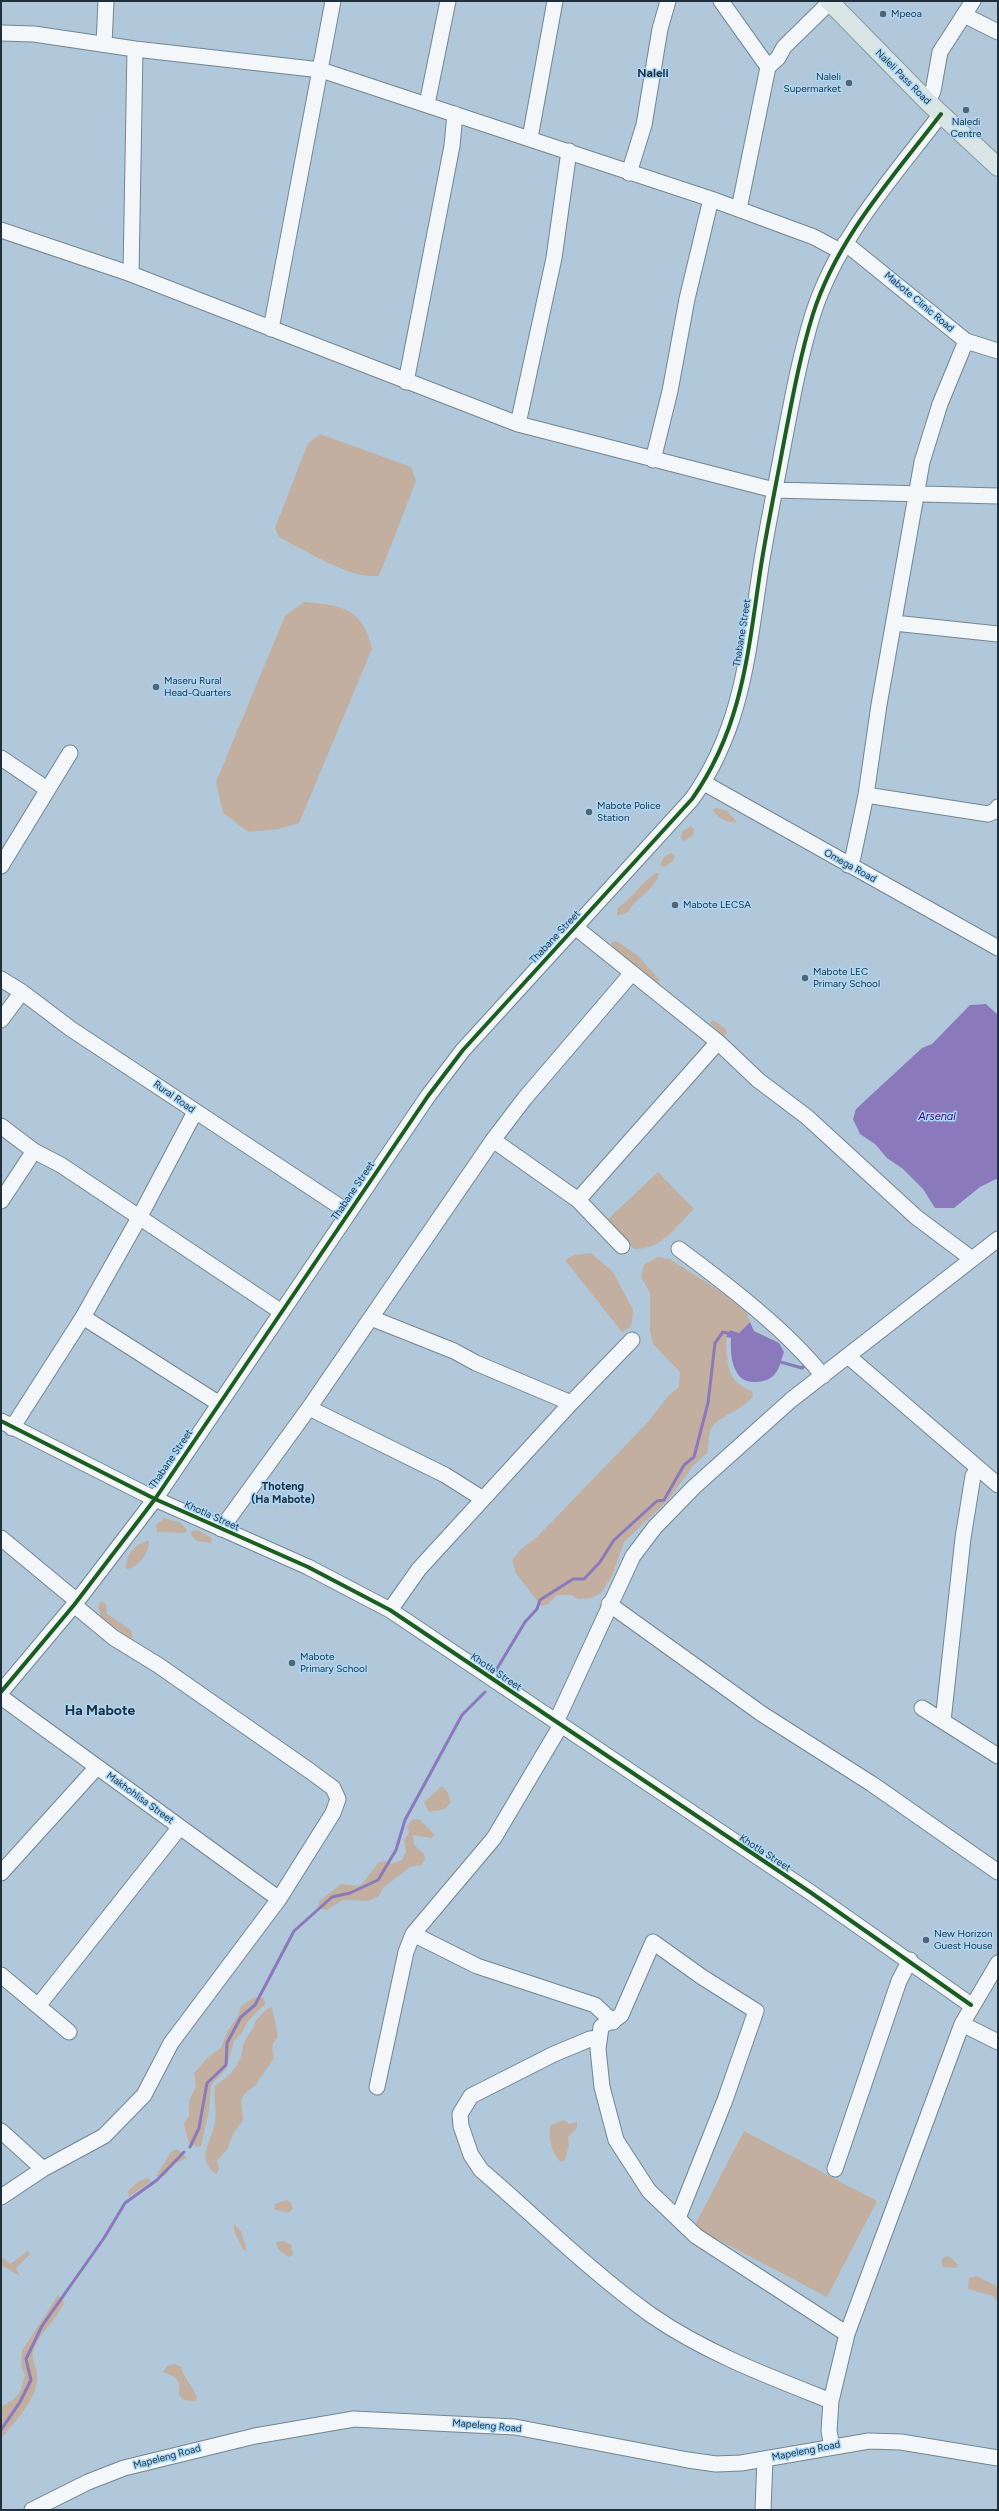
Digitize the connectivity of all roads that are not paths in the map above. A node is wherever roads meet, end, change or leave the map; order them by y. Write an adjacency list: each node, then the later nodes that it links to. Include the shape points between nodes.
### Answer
1 (106, 1): 12 (street)
2 (333, 1): 15 (street)
3 (448, 1): 17 (street)
4 (555, 1): 20 (street)
5 (668, 1): 23 (street, via 660,29 644,125)
6 (721, 1): 14 (street)
7 (973, 1): 9 (street)
8 (829, 2): 14 (street, via 784,47 778,58); 16 (main road, Naleli Pass Road)
9 (964, 15): 10 (street); 16 (street, via 940,52 933,91)
10 (998, 32)
11 (1, 33): 12 (street, Mabote Clinic Road, via 34,34)
12 (104, 44): 13 (street, Mabote Clinic Road)
13 (135, 49): 15 (street, Mabote Clinic Road); 28 (street)
14 (768, 67): 25 (street)
15 (321, 70): 17 (street, Mabote Clinic Road); 29 (street)
16 (928, 102): 19 (main road, Naleli Pass Road)
17 (427, 104): 18 (street, Mabote Clinic Road)
18 (455, 114): 20 (street, Mabote Clinic Road); 32 (street, via 452,146)
19 (941, 114): 22 (main road, Naleli Pass Road); 27 (street, Thabane Street)
20 (530, 138): 21 (street, Mabote Clinic Road)
21 (569, 151): 23 (street, Mabote Clinic Road); 33 (street, via 554,258)
22 (998, 167)
23 (629, 173): 24 (street, Mabote Clinic Road)
24 (711, 198): 25 (street, Mabote Clinic Road); 34 (street)
25 (739, 209): 27 (street, Mabote Clinic Road)
26 (1, 230): 28 (street)
27 (842, 247): 30 (street, Mabote Clinic Road); 35 (street, Thabane Street, via 811,320)
28 (131, 274): 29 (street)
29 (271, 329): 32 (street)
30 (966, 341): 31 (street, Mabote Clinic Road); 36 (street, via 940,404 922,462)
31 (998, 351)
32 (406, 382): 33 (street)
33 (518, 424): 34 (street)
34 (653, 460): 35 (street)
35 (774, 490): 36 (street); 42 (street, Thabane Street, via 741,690 730,729)
36 (916, 493): 37 (street); 38 (street)
37 (998, 496)
38 (894, 623): 39 (street); 44 (street)
39 (998, 634)
40 (70, 753): 43 (street)
41 (3, 764): 43 (street)
42 (704, 783): 46 (street, Omega Road); 48 (street, Thabane Street)
43 (47, 789): 47 (street)
44 (866, 795): 45 (street, via 988,814); 46 (street, via 853,857)
45 (998, 807)
46 (848, 865): 49 (street, Omega Road)
47 (1, 866)
48 (575, 928): 50 (street); 61 (street, Thabane Street, via 462,1050)
49 (998, 948)
50 (632, 973): 54 (street); 57 (street, via 525,1098)
51 (1, 979): 52 (street, Rural Road)
52 (22, 992): 53 (street); 55 (street, Rural Road, via 71,1030 131,1067)
53 (1, 1020)
54 (718, 1042): 59 (street); 66 (street, via 758,1080 807,1117 916,1217)
55 (195, 1112): 61 (street, Rural Road); 62 (street)
56 (1, 1126): 58 (street)
57 (494, 1140): 59 (street); 69 (street)
58 (34, 1151): 60 (street); 62 (street, via 60,1165)
59 (578, 1200): 64 (street)
60 (1, 1201)
61 (348, 1212): 67 (street, Thabane Street)
62 (139, 1218): 67 (street); 68 (street)
63 (998, 1239): 66 (street)
64 (622, 1246)
65 (679, 1249): 72 (street, via 762,1315 812,1362)
66 (972, 1259): 71 (street)
67 (280, 1311): 73 (street, Thabane Street)
68 (83, 1317): 73 (street); 76 (street)
69 (371, 1318): 74 (street, via 454,1351 476,1363); 75 (street)
70 (632, 1340): 74 (street)
71 (848, 1356): 72 (street); 77 (street)
72 (823, 1376): 84 (street, via 791,1400 694,1487 655,1527 633,1556)
73 (218, 1403): 79 (street, Thabane Street)
74 (571, 1403): 80 (street)
75 (309, 1408): 80 (street, via 446,1475); 81 (street)
76 (6, 1425): 79 (street, Khotla Street)
77 (978, 1468): 78 (street); 89 (street, via 974,1476 963,1538)
78 (998, 1485)
79 (154, 1499): 81 (street, Khotla Street); 83 (street, Thabane Street)
80 (483, 1500): 85 (street, via 419,1569)
81 (221, 1529): 85 (street, Khotla Street, via 308,1568)
82 (1, 1538): 83 (street)
83 (75, 1603): 86 (street, Thabane Street); 96 (street, via 114,1638 158,1665 310,1771 337,1794 338,1799 333,1813)
84 (609, 1604): 90 (street); 94 (street, via 762,1714 872,1784)
85 (390, 1610): 90 (street, Khotla Street)
86 (1, 1692)
87 (1, 1696): 92 (street, Makhohlisa Street)
88 (922, 1708): 89 (street)
89 (943, 1721): 91 (street)
90 (559, 1723): 97 (street, via 494,1838); 98 (street, Khotla Street)
91 (998, 1756)
92 (97, 1767): 93 (street, Makhohlisa Street); 95 (street)
93 (180, 1828): 96 (street, Makhohlisa Street); 102 (street)
94 (998, 1872)
95 (1, 1873)
96 (279, 1899): 110 (street, via 171,2043 144,2095 104,2136)
97 (413, 1934): 103 (street, via 477,1966 595,2005); 108 (street, via 406,1952)
98 (910, 1960): 101 (street, Khotla Street); 111 (street, via 899,1981)
99 (998, 1963): 101 (street)
100 (1, 1975): 102 (street)
101 (972, 2005): 104 (street)
102 (38, 2006): 105 (street)
103 (613, 2022): 106 (street, via 605,2023 601,2027); 113 (street, via 620,2014 653,1942 756,2011 725,2100)
104 (962, 2024): 107 (street); 114 (street)
105 (69, 2032)
106 (599, 2038): 113 (street, via 602,2087 616,2140 649,2190); 115 (street, via 590,2039 554,2054 471,2096 460,2114 461,2126 471,2155 481,2170 586,2262 652,2315 695,2342 763,2374)
107 (998, 2042)
108 (377, 2087)
109 (1, 2131): 110 (street)
110 (43, 2169): 112 (street)
111 (835, 2169)
112 (1, 2197)
113 (678, 2218): 114 (street, via 696,2236 837,2330)
114 (847, 2334): 115 (street)
115 (831, 2401): 116 (street, via 829,2431)
116 (832, 2447): 117 (street, Mapeleng Road, via 869,2441 901,2442); 118 (street, Mapeleng Road)
117 (998, 2458)
118 (765, 2459): 119 (street, Mapeleng Road, via 716,2464 515,2426 354,2419 255,2436 124,2468 88,2482); 120 (street)
119 (32, 2510)
120 (763, 2510)

